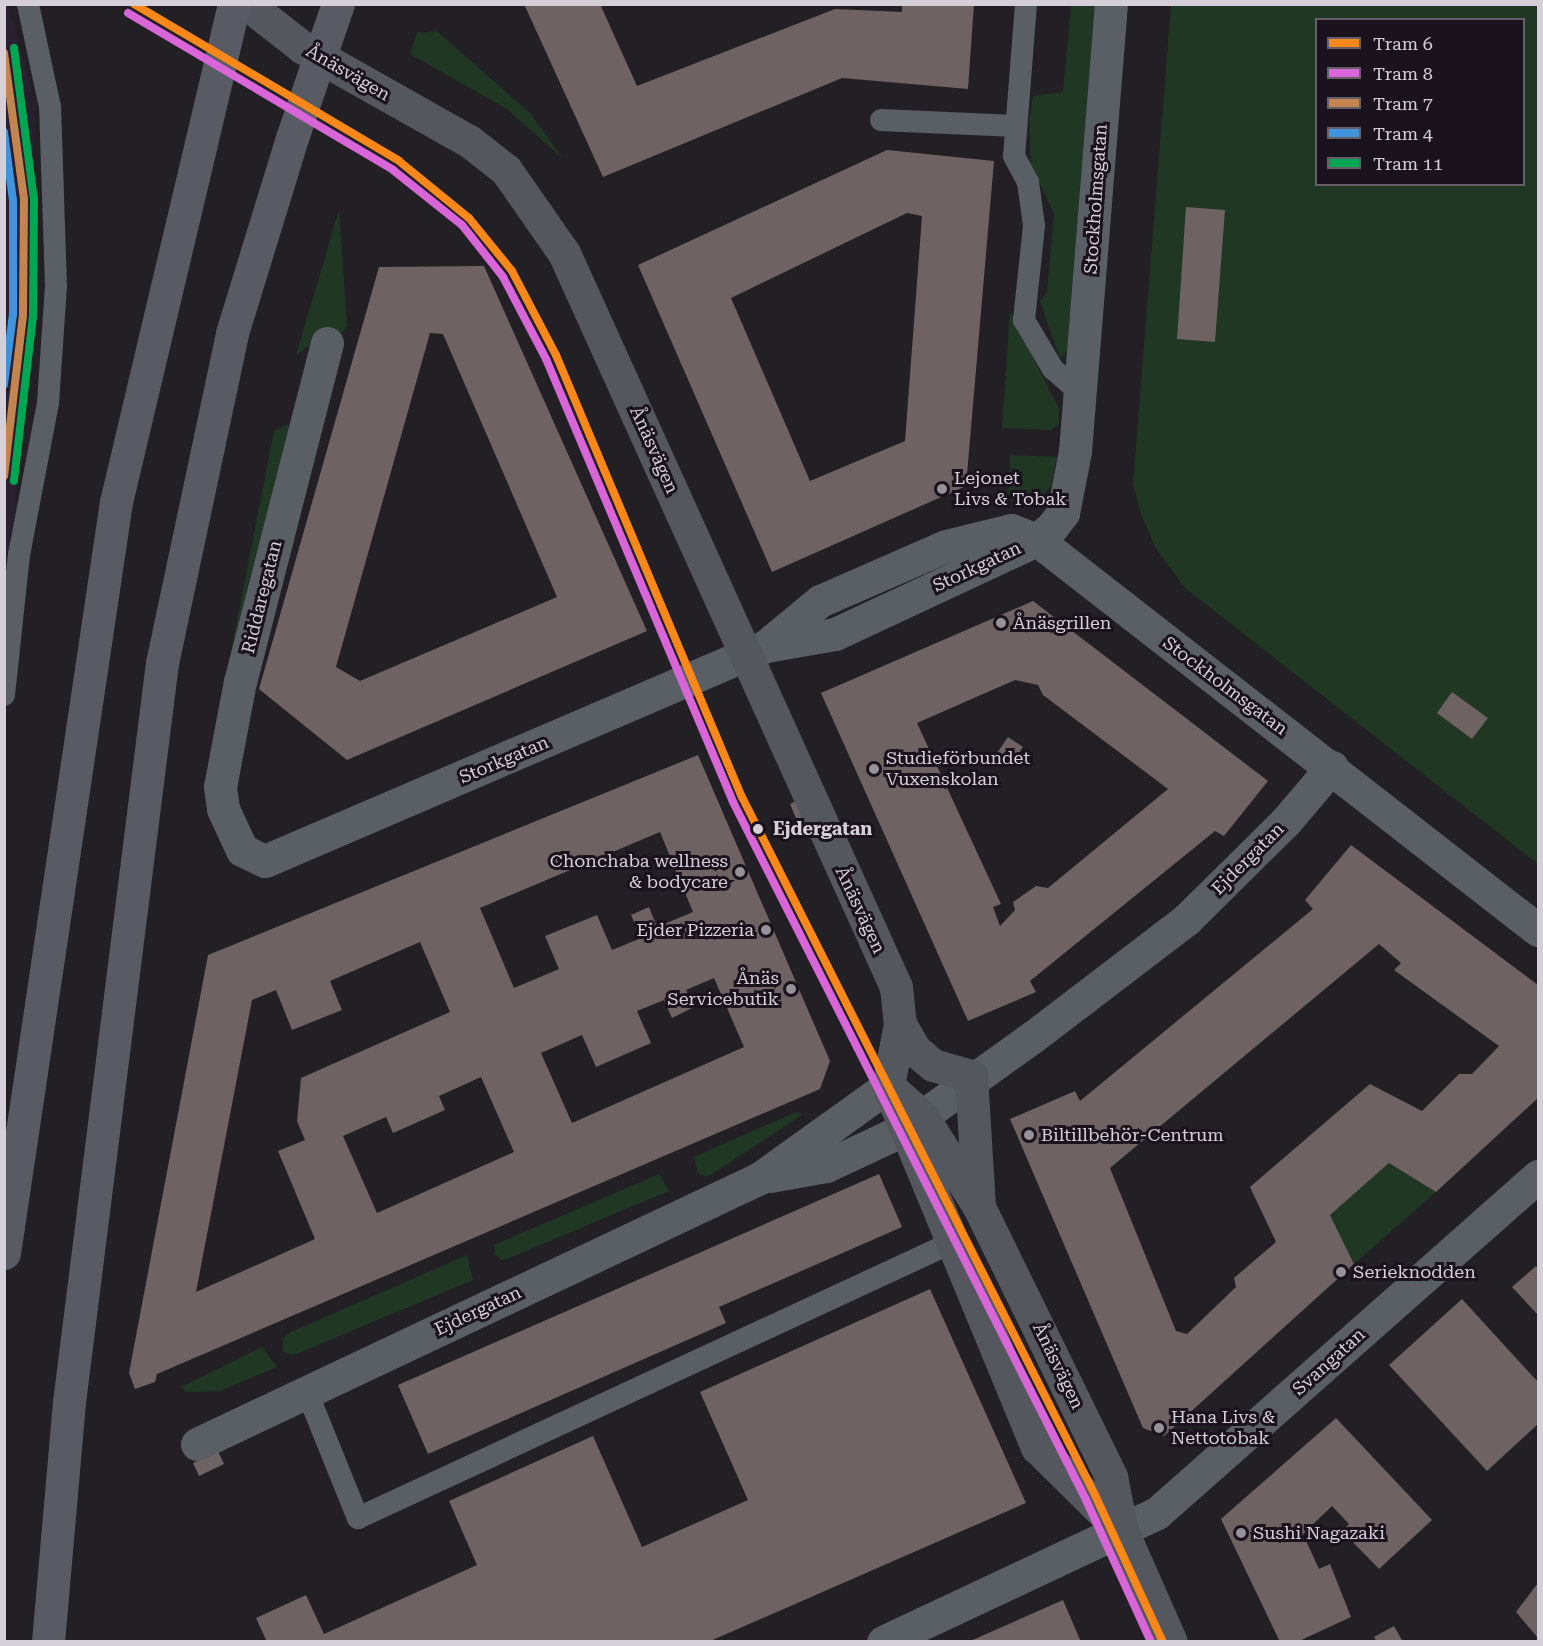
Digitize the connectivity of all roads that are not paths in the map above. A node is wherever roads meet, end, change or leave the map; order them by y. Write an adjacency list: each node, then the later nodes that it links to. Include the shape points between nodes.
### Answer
1 (28, 4): 13 (lane, via 50,106 56,286 48,403 19,555)
2 (234, 4): 24 (highway, via 210,90 116,502)
3 (247, 4): 12 (street, Ånäsvägen, via 302,46 469,141 506,170 536,205 564,253)
4 (338, 4): 30 (highway, bridge, via 232,333 162,663 70,1391)
5 (1026, 4): 8 (lane)
6 (1111, 4): 10 (street, Stockholmsgatan)
7 (881, 120): 8 (lane)
8 (1016, 126): 10 (lane, via 1014,156 1028,182 1034,226 1024,320 1053,369)
9 (327, 343): 15 (street, Riddaregatan, via 226,751 223,809)
10 (1081, 393): 11 (street, Stockholmsgatan, via 1062,513)
11 (1037, 540): 12 (street, Storkgatan, via 835,634); 14 (street, Stockholmsgatan)
12 (756, 651): 15 (street, Storkgatan, via 265,861); 17 (street, Ånäsvägen, via 896,987)
13 (4, 695)
14 (1332, 767): 16 (street, Stockholmsgatan); 18 (street, Ejdergatan, via 1286,821 1187,919 1034,1036)
15 (242, 850)
16 (1539, 930)
17 (900, 1024): 18 (street, via 933,1065); 19 (street, Ånäsvägen)
18 (971, 1076): 20 (street, Ejdergatan); 23 (street, Ånäsvägen)
19 (888, 1086): 20 (street, Ånäsvägen); 22 (street, Ejdergatan)
20 (912, 1123): 22 (street, Ejdergatan, via 826,1166); 23 (street, Ånäsvägen); 25 (street, Ånäsvägen)
21 (1539, 1176): 29 (street, Svangatan, via 1171,1502)
22 (760, 1178): 27 (street, Ejdergatan)
23 (979, 1207): 29 (street, Ånäsvägen, via 1111,1477)
24 (5, 1243): 26 (highway)
25 (951, 1243): 27 (lane, via 358,1518); 29 (street, Ånäsvägen, via 1038,1447)
26 (4, 1253)
27 (307, 1392): 28 (street, Ejdergatan)
28 (197, 1444)
29 (1122, 1531): 31 (street, Svangatan); 32 (street, Ånäsvägen)
30 (48, 1641)
31 (884, 1641)
32 (1171, 1641)

